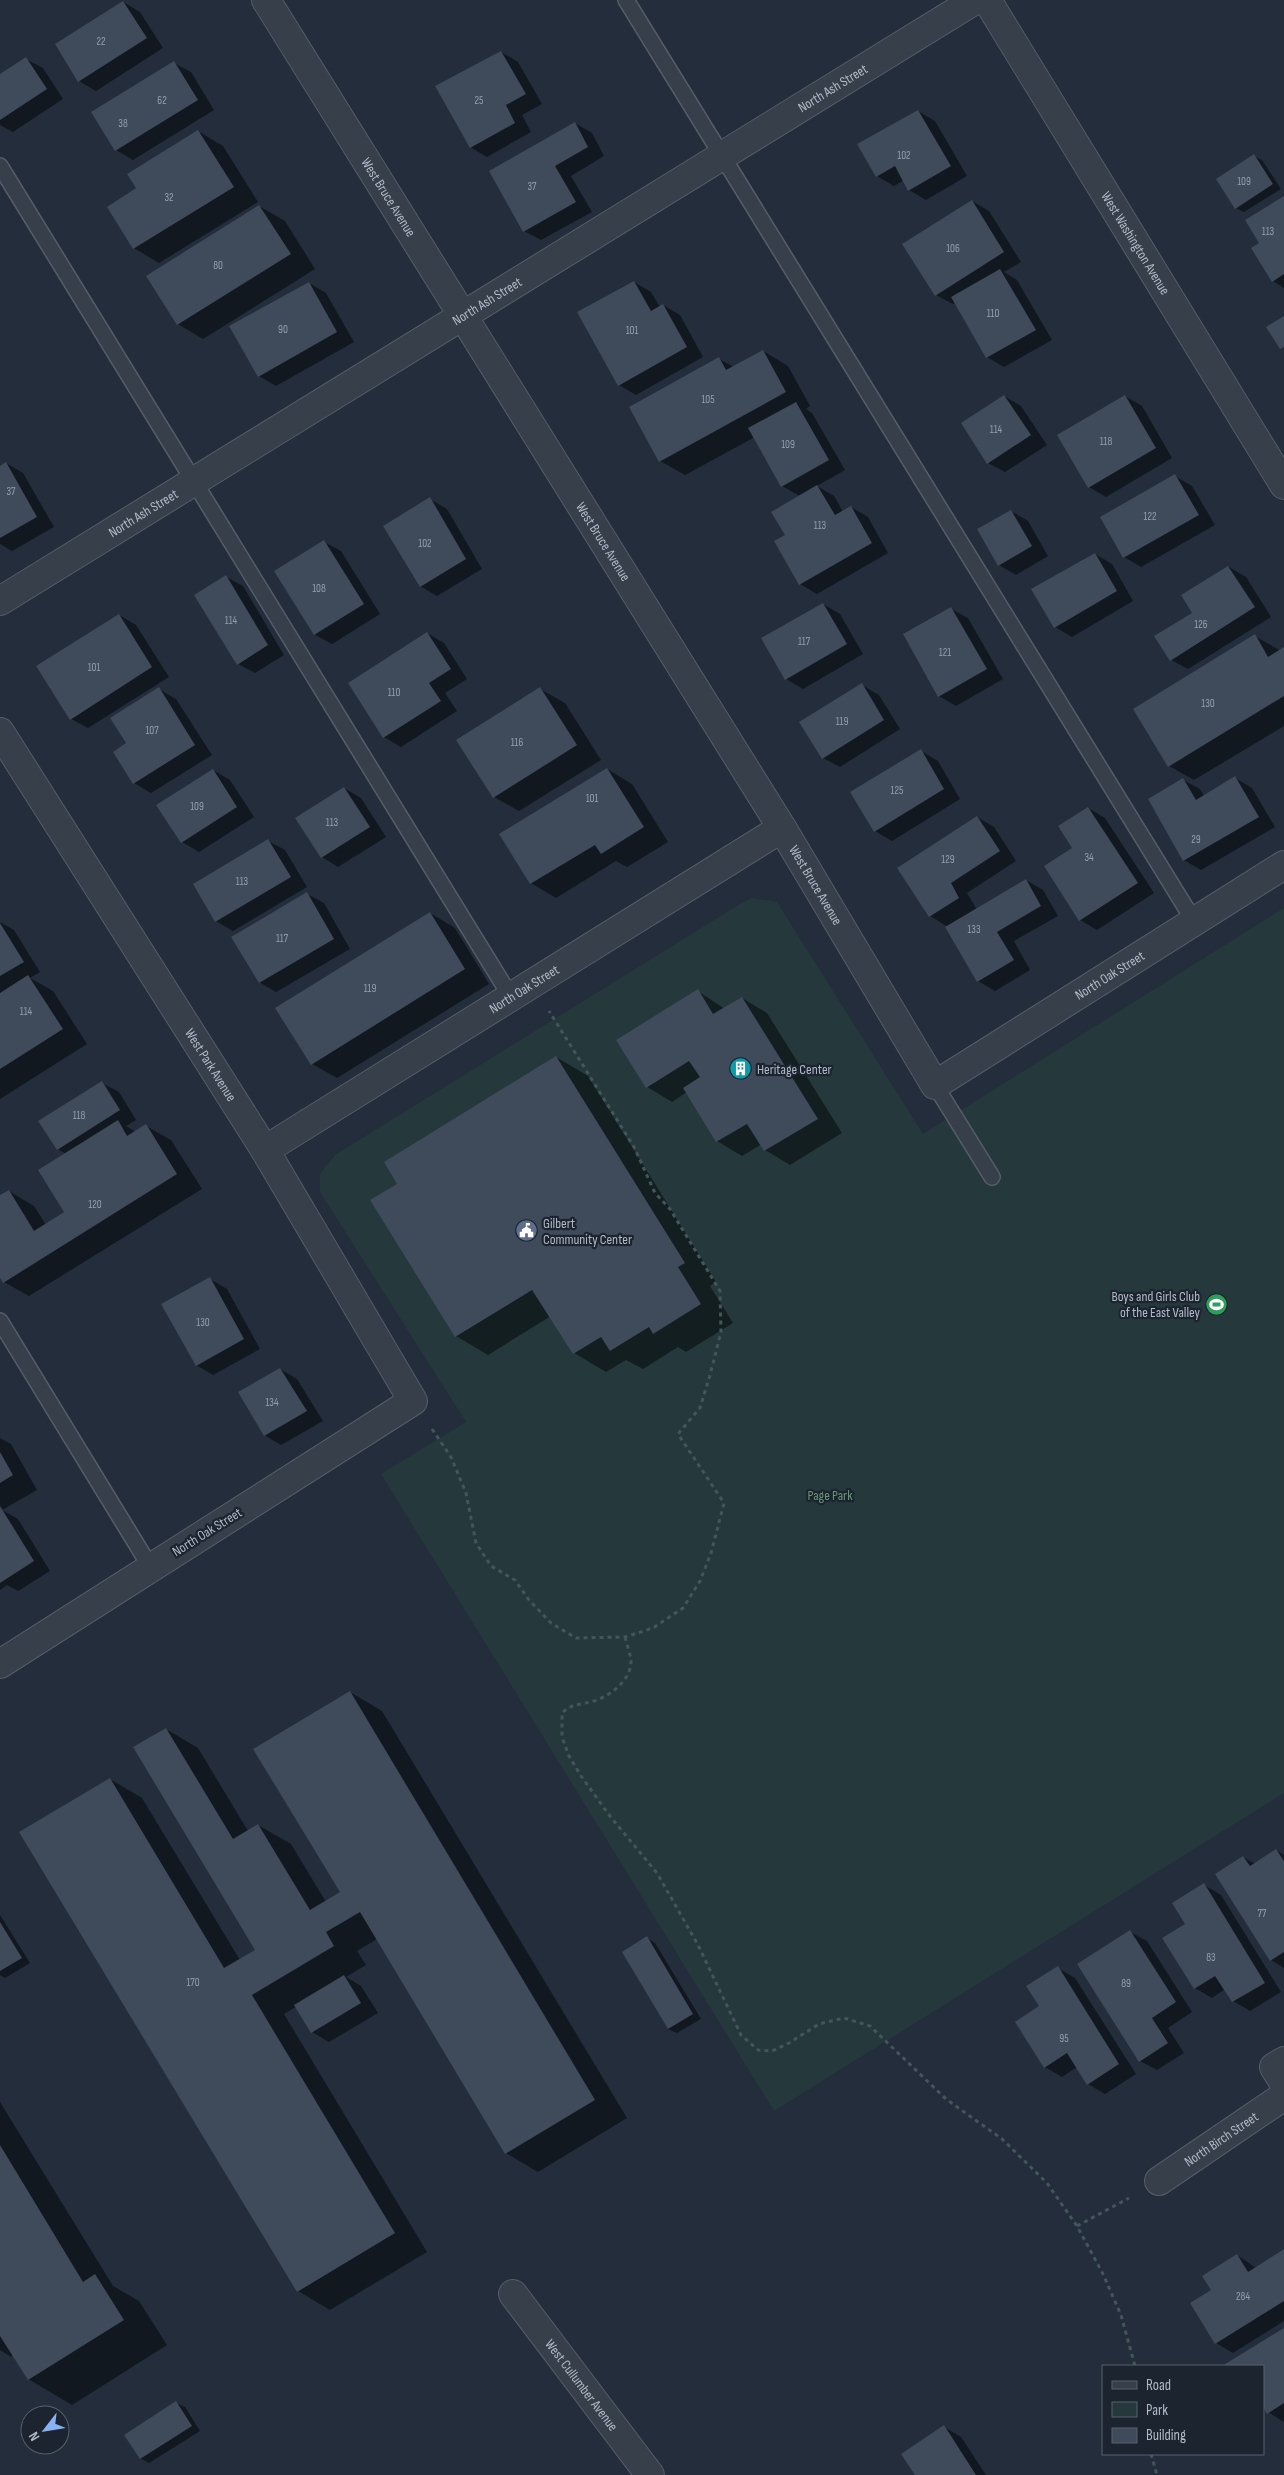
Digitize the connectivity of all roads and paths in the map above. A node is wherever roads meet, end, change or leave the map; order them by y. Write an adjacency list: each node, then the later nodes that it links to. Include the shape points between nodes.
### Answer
1 (266, 0): 7 (street, West Bruce Avenue)
2 (626, 0): 5 (lane)
3 (975, 0): 5 (street, North Ash Street)
4 (987, 0): 9 (street, West Washington Avenue)
5 (723, 156): 7 (street, North Ash Street); 14 (lane)
6 (0, 166): 8 (lane)
7 (464, 315): 8 (street, North Ash Street); 12 (street, West Bruce Avenue)
8 (194, 482): 10 (street, North Ash Street); 15 (lane)
9 (1284, 486)
10 (0, 601)
11 (0, 732): 17 (street, West Park Avenue)
12 (782, 828): 15 (street, North Oak Street); 16 (street, West Bruce Avenue)
13 (1284, 865): 14 (street, North Oak Street)
14 (1194, 921): 16 (street, North Oak Street)
15 (521, 990): 17 (street, North Oak Street); 22 (path, via 634,1147 654,1193 670,1209 720,1291 721,1332 710,1375 700,1408 678,1434 724,1503 711,1553 700,1581 683,1608 654,1628)
16 (935, 1085): 18 (lane)
17 (265, 1150): 20 (street, West Park Avenue)
18 (992, 1176)
19 (0, 1321): 21 (lane)
20 (413, 1402): 21 (street, North Oak Street); 22 (path, via 451,1457 466,1494 476,1543 491,1566 515,1580 551,1623 576,1638)
21 (151, 1568): 23 (street, North Oak Street)
22 (625, 1637): 26 (path, via 631,1662 624,1682 593,1701 569,1706 562,1713 562,1737 581,1776 657,1873 698,1945 741,2035 758,2050 772,2051 819,2024 844,2018 870,2026 946,2099 1002,2139 1047,2183)
23 (0, 1664)
24 (1284, 2096): 25 (street, North Birch Street)
25 (1159, 2181): 26 (path)
26 (1077, 2226): 28 (path, via 1121,2315)
27 (513, 2294): 30 (street, West Cullumber Avenue)
28 (1134, 2365)
29 (1151, 2455): 31 (path)
30 (650, 2475)
31 (1157, 2475)

